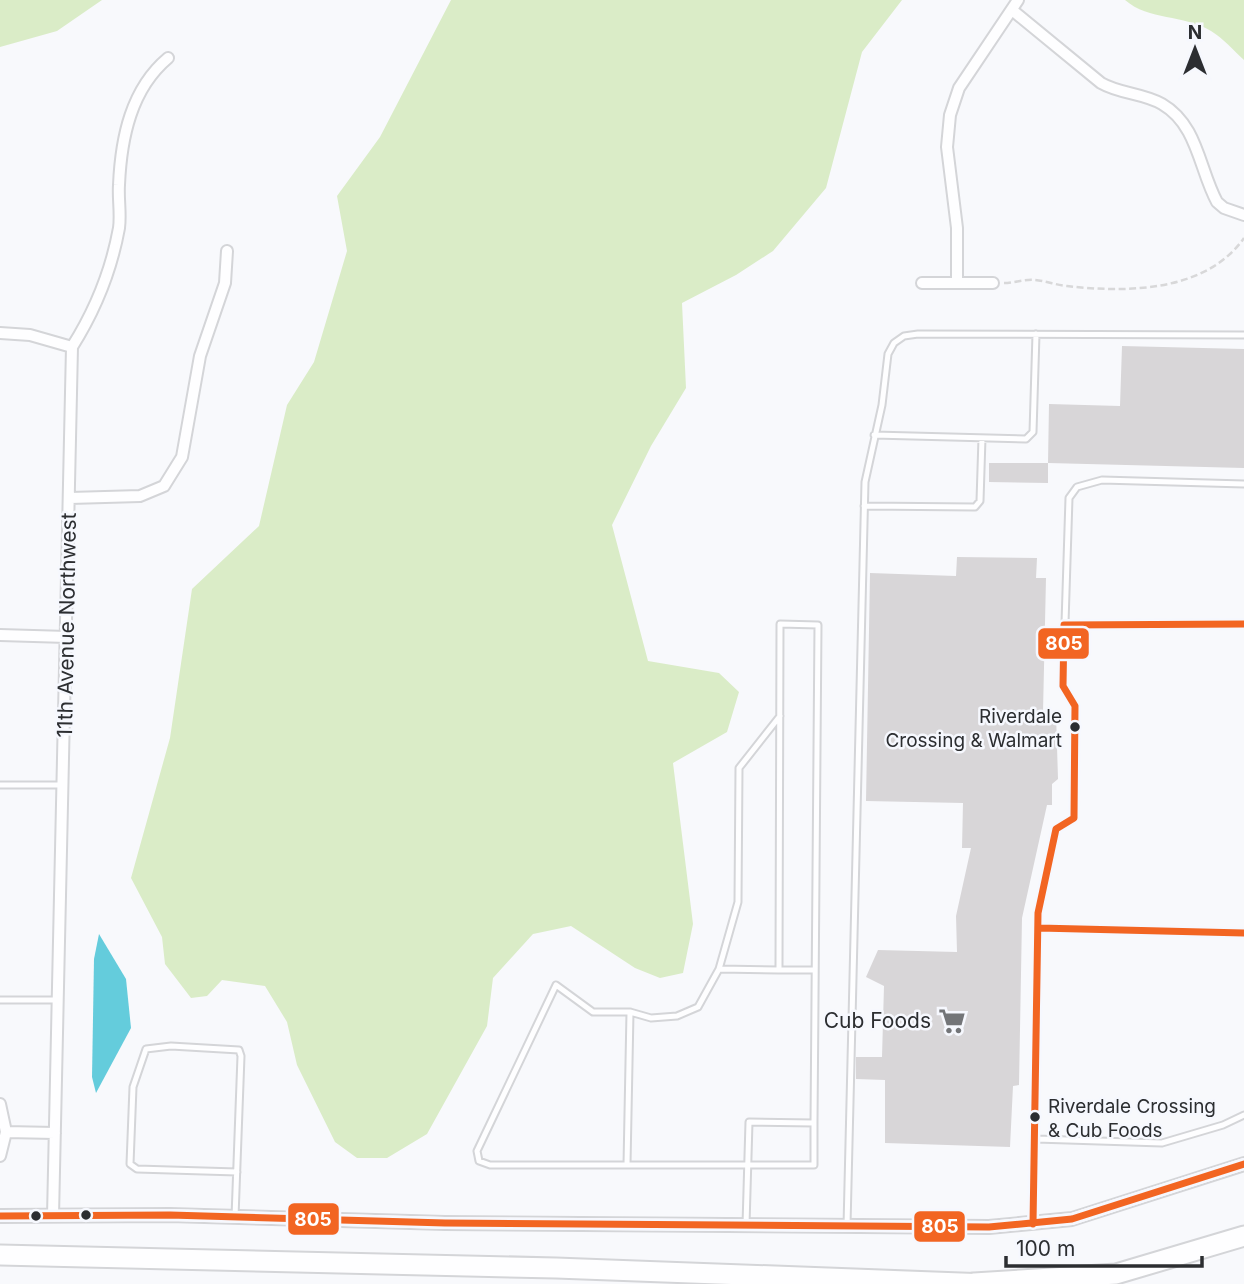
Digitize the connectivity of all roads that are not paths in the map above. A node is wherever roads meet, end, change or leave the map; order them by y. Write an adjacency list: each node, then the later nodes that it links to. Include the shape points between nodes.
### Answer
1 (1015, 5): 3 (street, via 1101,83 1144,95 1178,117 1196,144 1217,202); 6 (street, via 959,88 950,115 947,147 957,228)
2 (168, 58): 11 (street, 11th Avenue Northwest, via 138,94 127,125 121,148 120,224 111,264)
3 (1244, 215)
4 (227, 251): 15 (street, via 225,283 200,356 182,457 164,486 140,496)
5 (922, 283): 6 (street)
6 (957, 283): 7 (street)
7 (993, 283)
8 (0, 333): 11 (street, via 30,335)
9 (1035, 334): 10 (lane); 12 (lane, via 904,336 888,354); 13 (lane, via 1033,432 1026,439)
10 (1244, 335)
11 (72, 347): 15 (street, 11th Avenue Northwest)
12 (874, 435): 13 (lane); 16 (lane)
13 (982, 438): 16 (lane, via 980,501 975,507)
14 (1244, 484): 18 (lane, via 1102,480 1077,487 1069,498 1066,519)
15 (70, 498): 20 (street, 11th Avenue Northwest)
16 (864, 506): 48 (lane)
17 (1244, 624): 18 (lane)
18 (1064, 625): 24 (lane, via 1063,686 1075,706 1074,818 1056,829 1038,913)
19 (0, 635): 20 (street)
20 (67, 637): 23 (street, 11th Avenue Northwest)
21 (780, 716): 26 (lane, via 739,768 738,902); 27 (lane); 28 (lane, via 780,624 818,625)
22 (0, 785): 23 (lane)
23 (63, 785): 30 (street, 11th Avenue Northwest)
24 (1039, 928): 25 (lane); 37 (lane)
25 (1244, 933)
26 (719, 969): 27 (lane); 31 (lane, via 698,1007 677,1016 651,1018)
27 (779, 970): 28 (lane)
28 (815, 970): 34 (lane)
29 (0, 1000): 30 (lane)
30 (58, 1000): 36 (street, 11th Avenue Northwest)
31 (630, 1012): 39 (lane); 39 (lane, via 593,1012 556,985 477,1151 479,1161 490,1165)
32 (0, 1104): 35 (street)
33 (1244, 1115): 37 (lane, via 1162,1143)
34 (814, 1123): 40 (lane, via 749,1122); 40 (lane, via 814,1165)
35 (6, 1132): 36 (street); 38 (street)
36 (55, 1133): 44 (street, 11th Avenue Northwest)
37 (1036, 1139): 46 (lane)
38 (0, 1156)
39 (627, 1164): 40 (lane)
40 (748, 1164): 47 (lane)
41 (1244, 1164): 46 (street, via 1105,1210)
42 (237, 1172): 42 (lane, via 239,1050 146,1049 133,1087 130,1164 137,1169); 45 (lane)
43 (0, 1216): 44 (street)
44 (53, 1216): 45 (street)
45 (235, 1217): 47 (street)
46 (1033, 1224): 48 (street)
47 (747, 1225): 48 (street)
48 (847, 1226)
49 (1244, 1236): 51 (highway, via 1116,1274)
50 (0, 1255): 51 (highway)
51 (974, 1283): 52 (highway)
52 (988, 1284)

